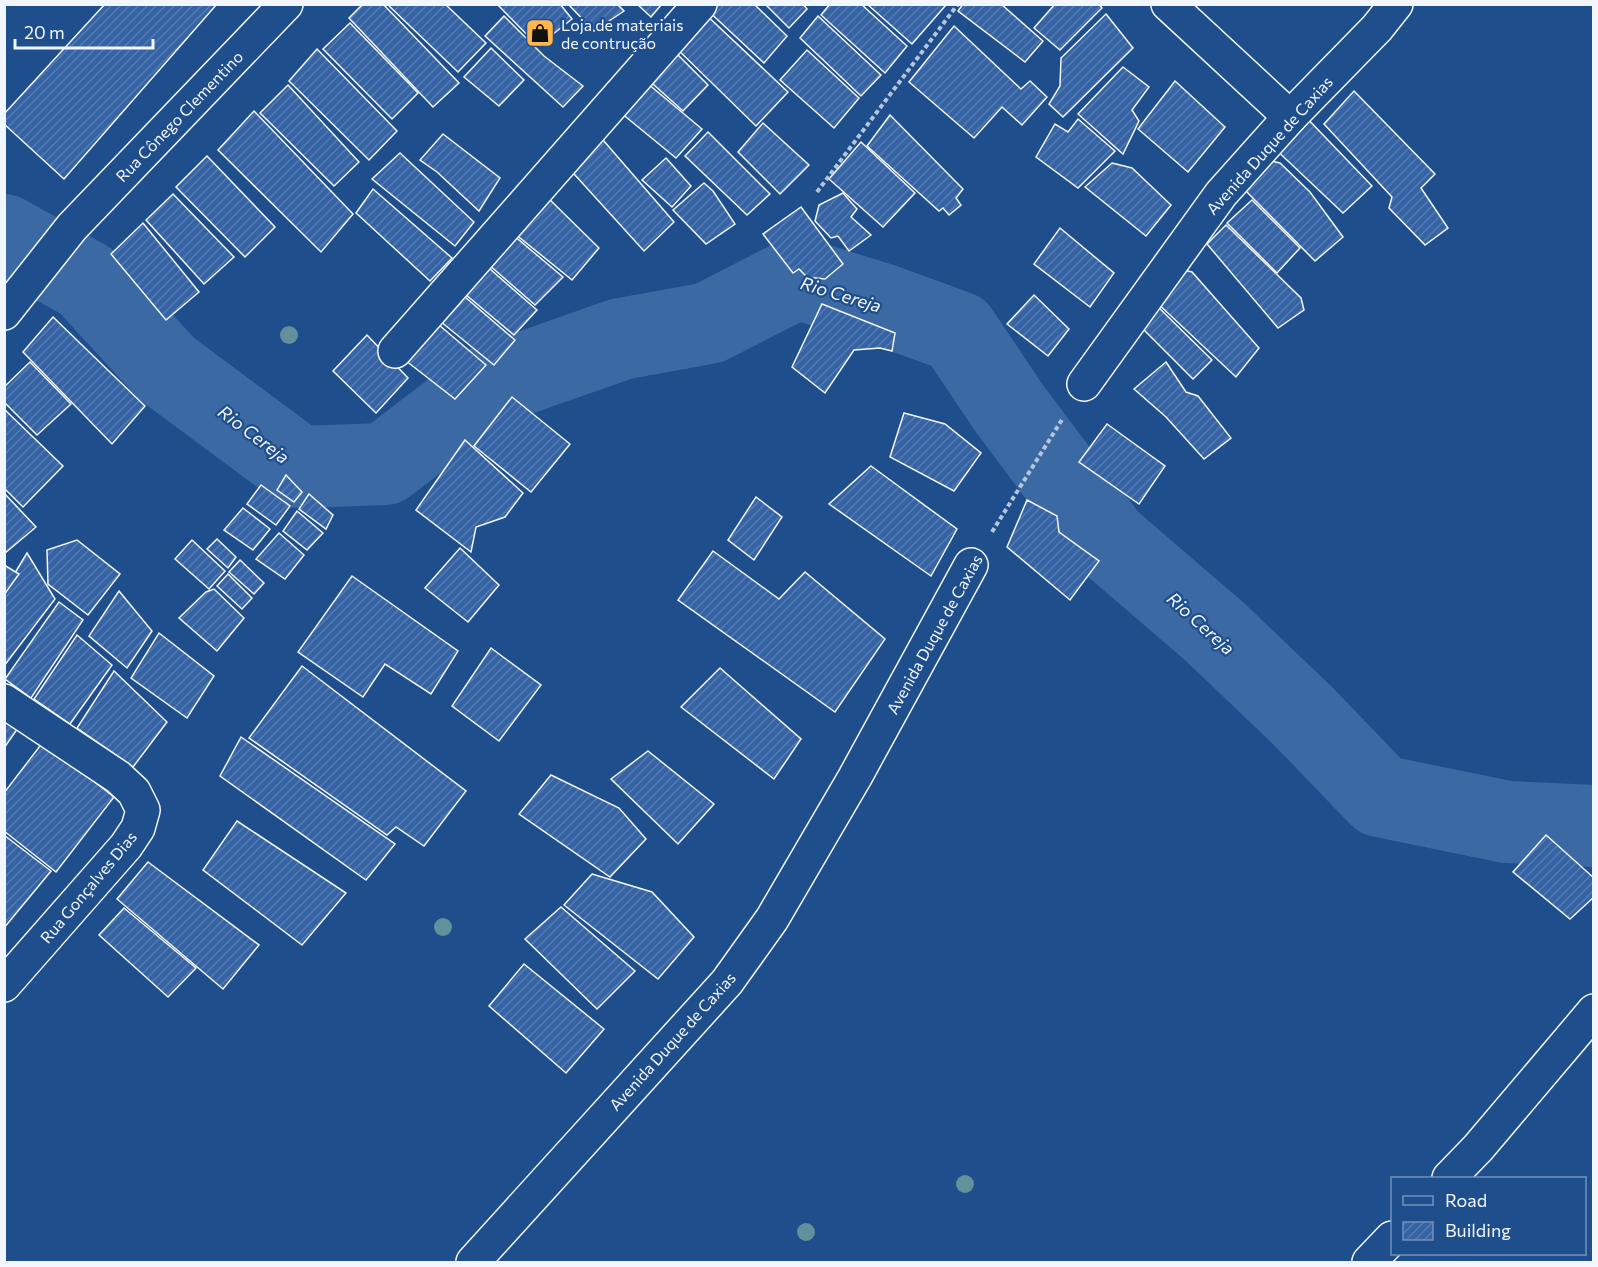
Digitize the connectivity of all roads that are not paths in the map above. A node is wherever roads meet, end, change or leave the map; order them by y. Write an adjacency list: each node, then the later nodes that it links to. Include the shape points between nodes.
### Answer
1 (286, 4): 6 (street, Rua Cônego Clementino, via 72,227)
2 (700, 4): 7 (street)
3 (1168, 4): 5 (street)
4 (1396, 4): 5 (street, Avenida Duque de Caxias)
5 (1290, 117): 8 (street, Avenida Duque de Caxias, via 1221,194)
6 (6, 311)
7 (395, 351)
8 (1084, 384)
9 (971, 565): 15 (street, Avenida Duque de Caxias, via 772,919 727,982)
10 (4, 701): 11 (street, Rua Gonçalves Dias, via 118,777 134,792 143,810 138,828 126,846)
11 (4, 985)
12 (1593, 1011): 13 (street)
13 (1451, 1177)
14 (1391, 1239): 16 (street)
15 (473, 1263)
16 (1369, 1263)

